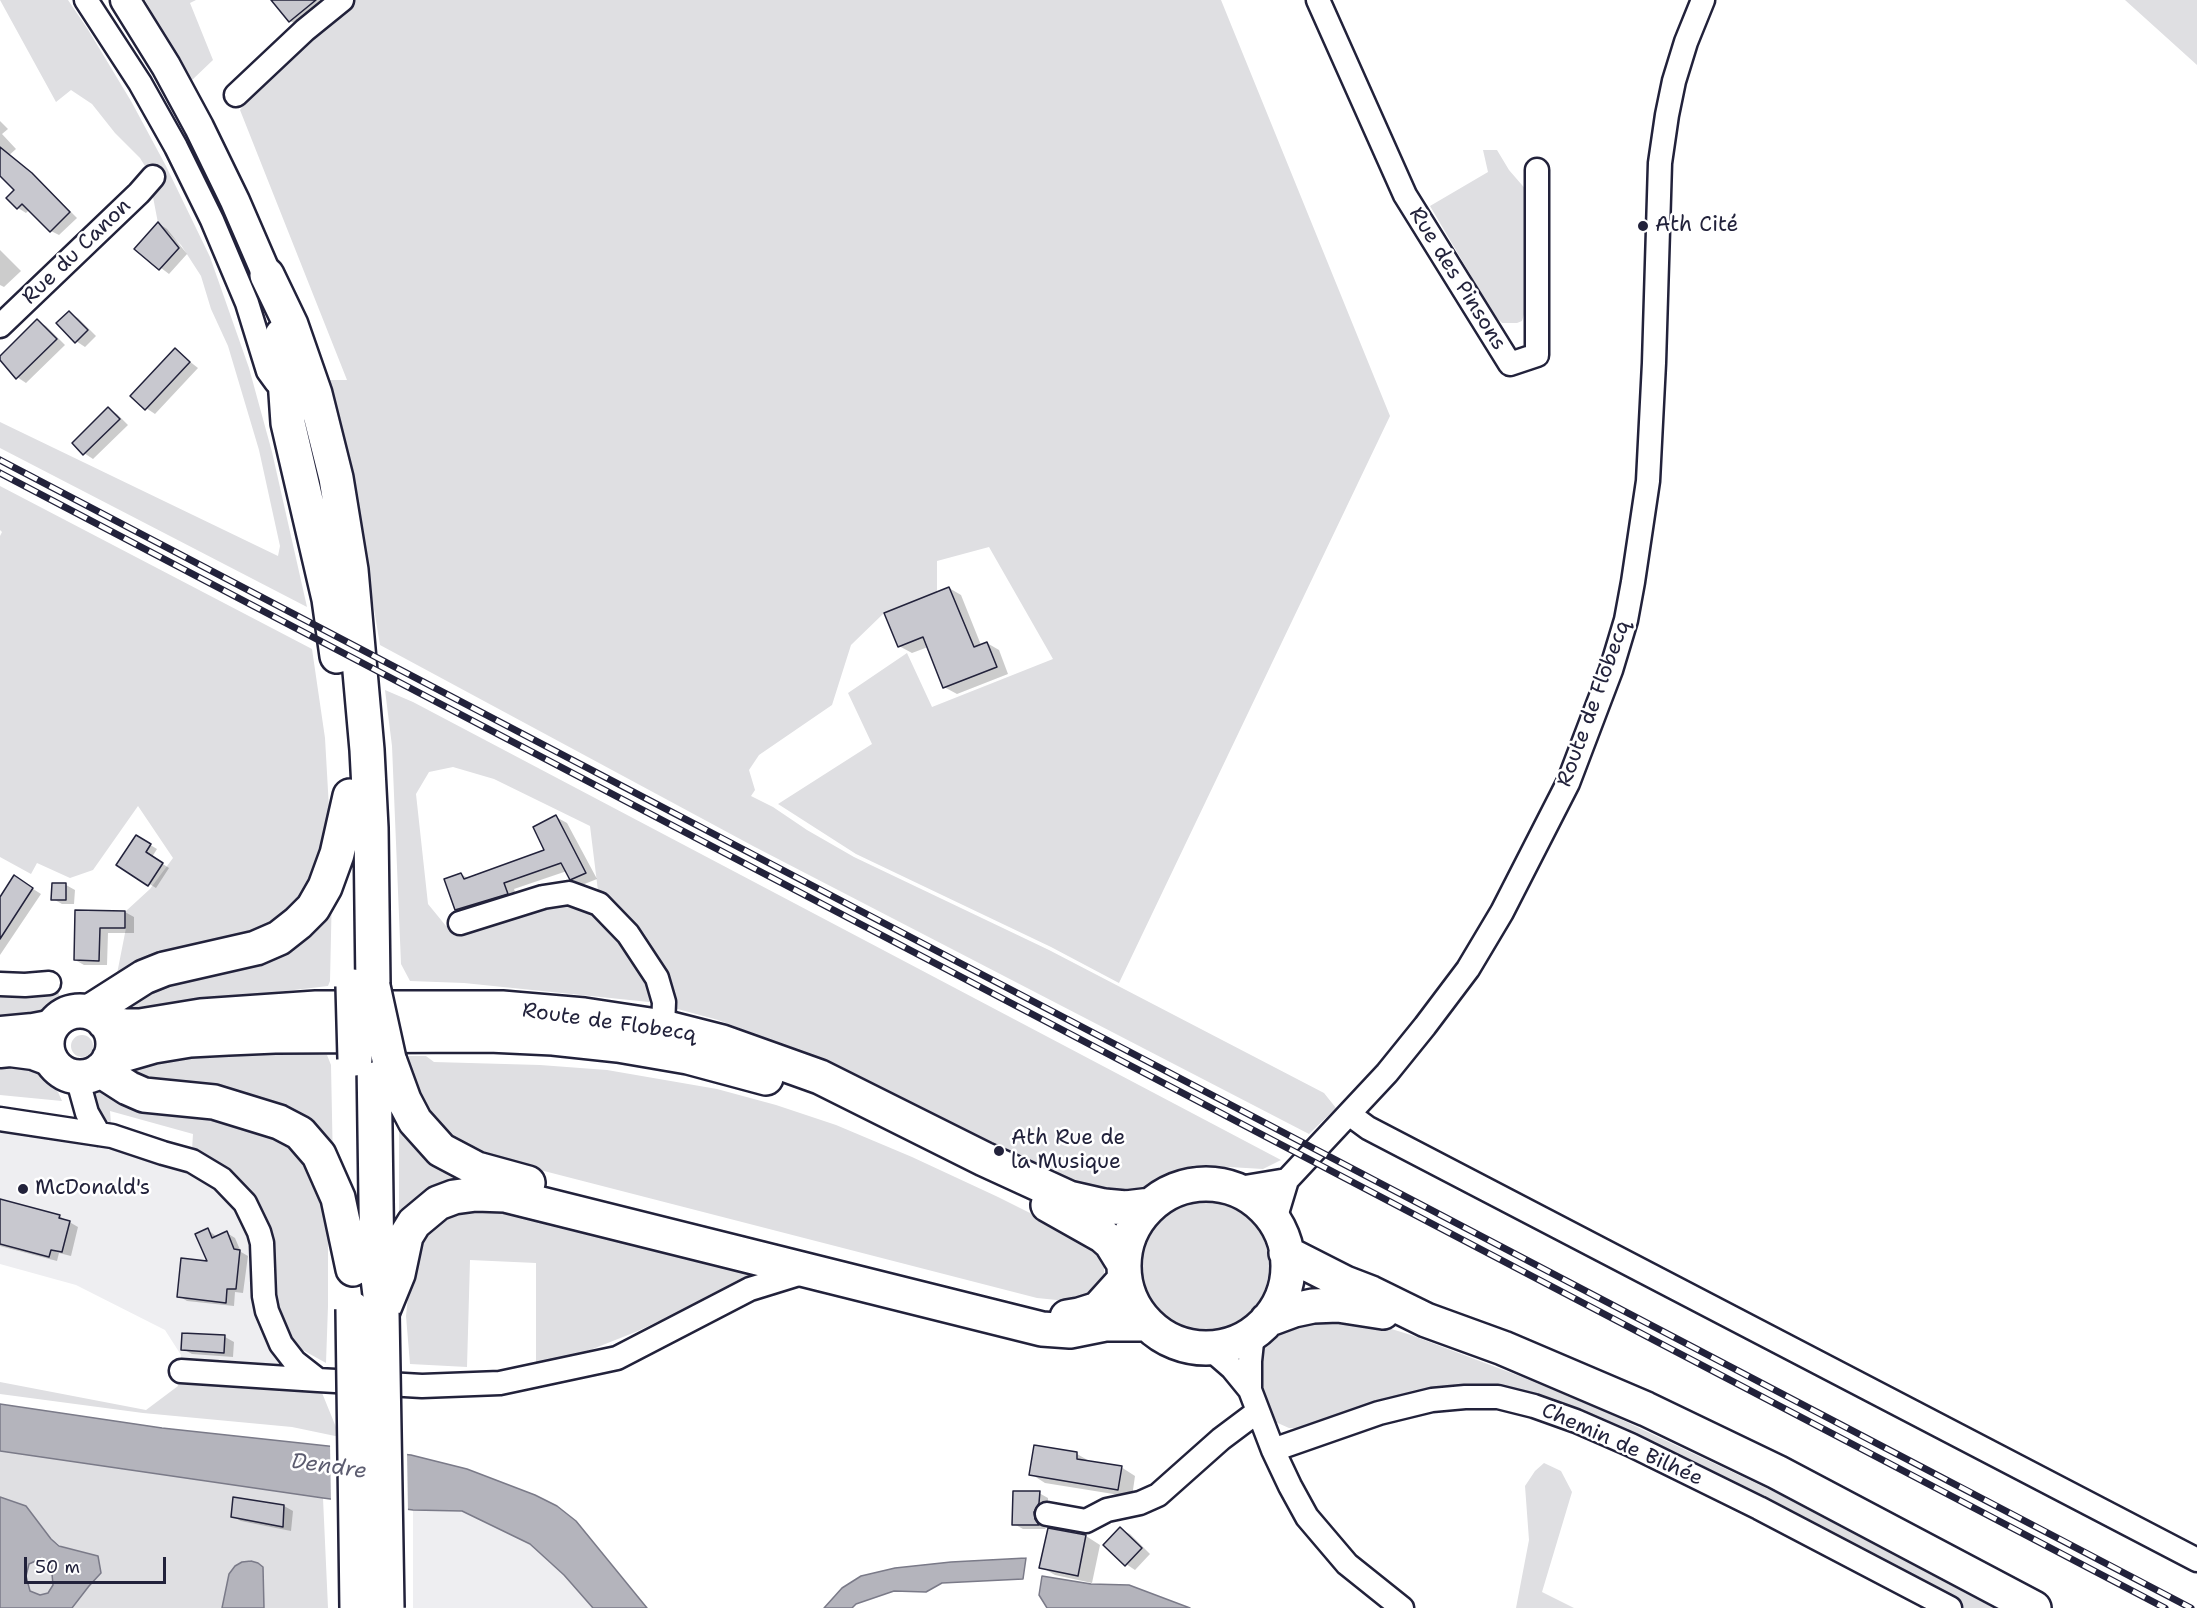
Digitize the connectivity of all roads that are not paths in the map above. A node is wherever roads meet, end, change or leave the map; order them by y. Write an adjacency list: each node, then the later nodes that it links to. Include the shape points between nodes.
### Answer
1 (86, 0): 11 (street, via 176,147 247,303 268,371)
2 (125, 0): 9 (main road, via 199,128)
3 (342, 0): 6 (street)
4 (1318, 0): 7 (street, Rue des Pinsons, via 1405,195 1510,364 1537,355)
5 (1703, 0): 24 (street, Route de Flobecq, via 1677,71 1666,124 1660,174 1648,481 1626,620 1611,670 1568,783 1502,912 1468,969 1395,1063)
6 (236, 96)
7 (1537, 170)
8 (153, 177): 10 (street, Rue du Canon)
9 (267, 275): 11 (highway, via 281,330); 16 (highway, via 291,325 315,394 336,478 350,559 371,828)
10 (0, 326)
11 (285, 388): 12 (highway, via 288,423 329,599)
12 (350, 796): 16 (highway); 17 (highway, via 338,854 325,887 298,923 279,938 256,948 144,977)
13 (460, 923): 19 (street, via 543,897 569,893 599,904 628,934 657,978 664,1002)
14 (49, 982): 15 (street)
15 (0, 984)
16 (363, 986): 22 (highway, bridge)
17 (97, 1017): 18 (highway, via 76,1012); 19 (highway, Route de Flobecq, via 125,1026 140,1026 201,1016 316,1008 502,1008); 23 (highway, via 110,1031 112,1040)
18 (54, 1024): 20 (main road); 23 (highway, via 47,1043 48,1053)
19 (663, 1027): 30 (highway, Route de Flobecq, via 723,1042 819,1077 1069,1198 1126,1208)
20 (0, 1031)
21 (0, 1053): 23 (main road, via 33,1055)
22 (373, 1059): 32 (highway); 33 (highway, via 425,1134 441,1150 477,1169 1039,1316 1079,1316 1098,1309); 35 (highway, via 377,1270)
23 (81, 1069): 26 (street, via 65,1120); 27 (street, via 87,1113); 32 (highway, via 144,1095 214,1102 279,1122 300,1133 319,1155 338,1198); 33 (highway, Route de Flobecq, via 154,1046 190,1040 275,1036 552,1038 688,1058 797,1088 873,1118 1092,1228 1111,1243)
24 (1349, 1114): 28 (street, Route de Flobecq); 46 (street, via 1368,1128)
25 (0, 1119): 26 (street)
26 (58, 1127): 27 (street)
27 (99, 1134): 41 (street, via 192,1161 232,1187 259,1232 264,1296 272,1325 295,1362)
28 (1287, 1180): 29 (street); 31 (street, Route de Flobecq, via 1277,1213)
29 (1233, 1189): 30 (highway, via 1190,1186); 31 (highway, via 1270,1215)
30 (1151, 1205): 33 (highway, via 1131,1232)
31 (1284, 1244): 36 (highway, via 1345,1283); 38 (highway, via 1284,1289 1277,1306)
32 (353, 1269): 35 (highway)
33 (1124, 1271): 37 (highway, via 1130,1296)
34 (806, 1272): 35 (highway, via 505,1195 476,1194 438,1203 414,1223 406,1236 398,1274); 37 (highway, via 1042,1329); 41 (street, via 750,1289 617,1358 501,1383 422,1386)
35 (367, 1311): 47 (highway, bridge); 48 (highway, bridge)
36 (1426, 1320): 38 (highway, via 1338,1305 1313,1306 1294,1310); 51 (highway, via 1646,1409 1777,1472)
37 (1148, 1324): 39 (highway, via 1178,1343)
38 (1260, 1327): 39 (highway, via 1225,1346); 42 (street, via 1250,1361)
39 (1209, 1348): 42 (street)
40 (181, 1371): 41 (street)
41 (318, 1380)
42 (1250, 1390): 43 (street)
43 (1257, 1412): 44 (street); 45 (street, via 1158,1495 1107,1510 1086,1521)
44 (1273, 1450): 49 (street, via 1307,1517 1328,1543 1347,1564); 50 (street, Chemin de Bilhée, via 1379,1413 1432,1400 1498,1398 1534,1406 1631,1445)
45 (1047, 1514)
46 (2197, 1560)
47 (357, 1608)
48 (387, 1608)
49 (1402, 1608)
50 (1950, 1608)
51 (2034, 1608)

